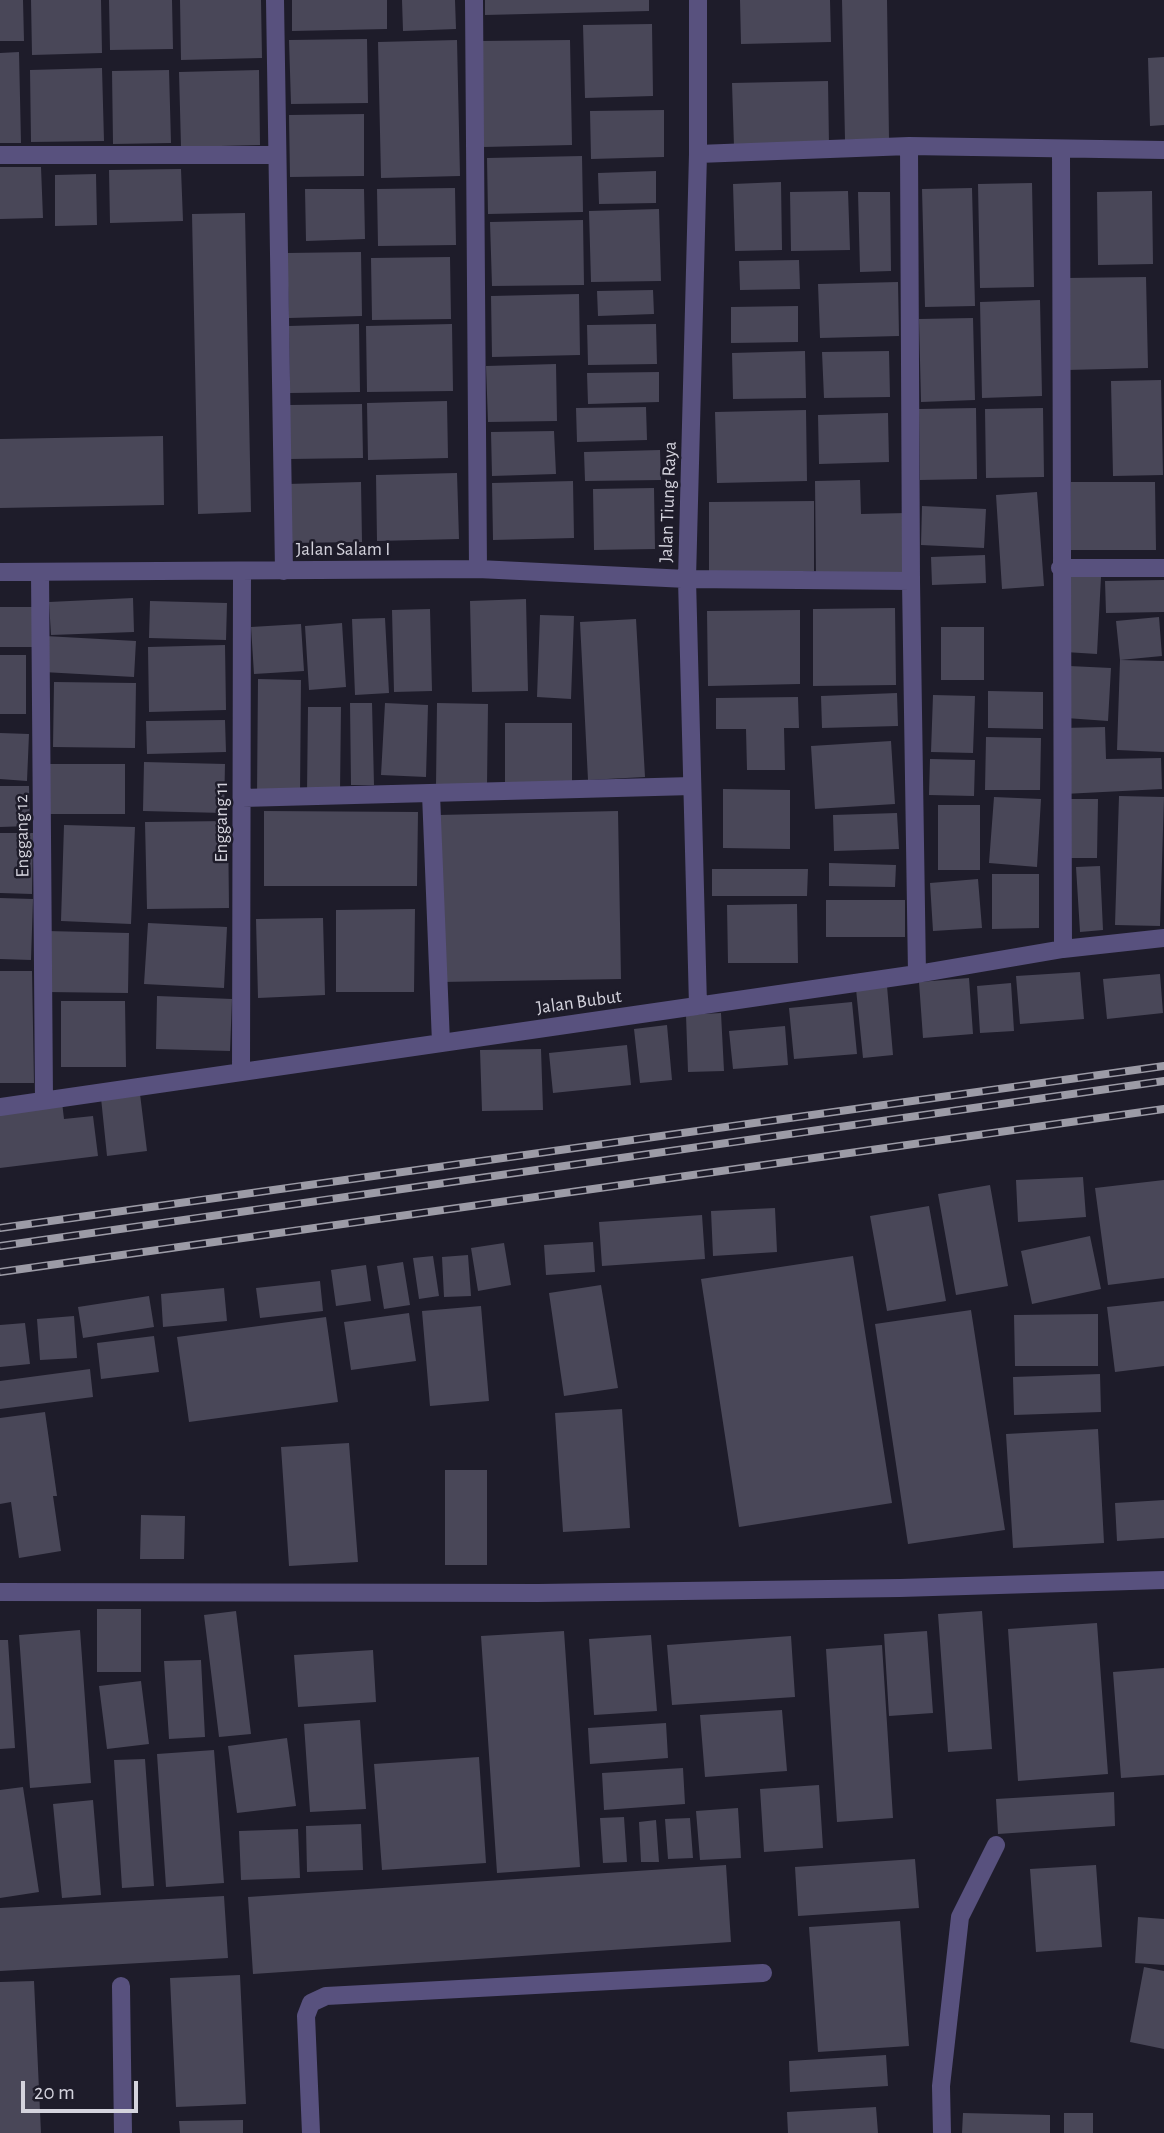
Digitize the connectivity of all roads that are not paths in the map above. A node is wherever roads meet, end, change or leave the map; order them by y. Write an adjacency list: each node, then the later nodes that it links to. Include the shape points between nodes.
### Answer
1 (275, 0): 9 (street)
2 (474, 0): 12 (street)
3 (698, 0): 7 (street, Jalan Tiung Raya)
4 (909, 146): 5 (street); 7 (street); 18 (street)
5 (1061, 149): 6 (street); 10 (street)
6 (1164, 150)
7 (698, 154): 17 (street, Jalan Tiung Raya)
8 (0, 155): 9 (street)
9 (277, 155): 14 (street)
10 (1060, 568): 11 (street); 23 (street)
11 (1164, 568)
12 (478, 569): 14 (street, Jalan Salam I); 17 (street, Jalan Salam I)
13 (242, 571): 14 (street, Jalan Salam I); 16 (street, Jalan Salam I); 21 (street, Enggang 11)
14 (284, 571)
15 (0, 572): 16 (street, Jalan Salam I)
16 (40, 572): 28 (street, Enggang 12)
17 (687, 579): 18 (street, Jalan Salam I); 19 (street, Jalan Tiung Raya)
18 (911, 581): 24 (street)
19 (692, 786): 20 (street); 25 (street, Jalan Tiung Raya)
20 (431, 794): 21 (street); 26 (street)
21 (242, 798): 27 (street, Enggang 11)
22 (1164, 938): 23 (street, Jalan Bubut)
23 (1063, 949): 24 (street, Jalan Bubut)
24 (917, 974): 25 (street, Jalan Bubut)
25 (698, 1006): 26 (street, Jalan Bubut)
26 (441, 1043): 27 (street, Jalan Bubut)
27 (241, 1072): 28 (street, Jalan Bubut)
28 (44, 1100): 29 (street, Jalan Bubut)
29 (0, 1107)
30 (1164, 1580): 31 (street, via 538,1593)
31 (0, 1592)
32 (996, 1845): 37 (street, via 960,1917 941,2086)
33 (763, 1973): 36 (street, via 326,1996 311,2003 306,2016)
34 (121, 1986): 35 (street)
35 (123, 2133)
36 (311, 2133)
37 (942, 2133)

